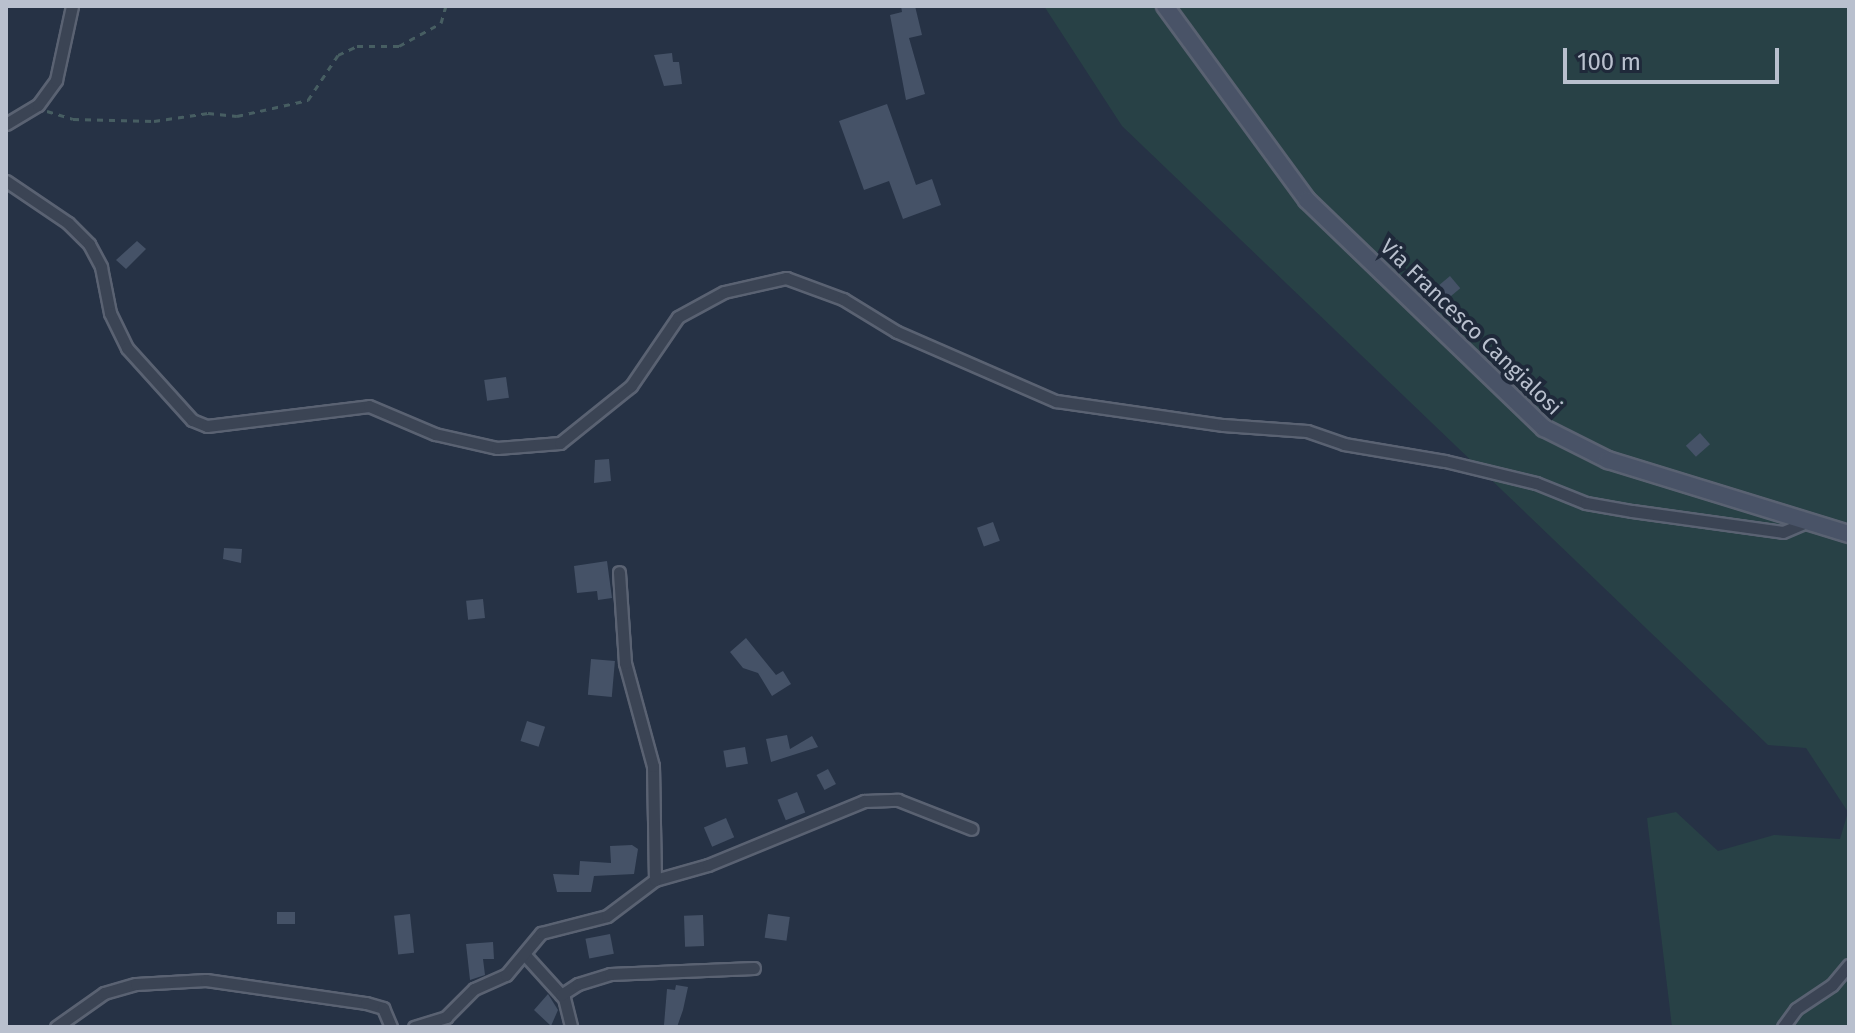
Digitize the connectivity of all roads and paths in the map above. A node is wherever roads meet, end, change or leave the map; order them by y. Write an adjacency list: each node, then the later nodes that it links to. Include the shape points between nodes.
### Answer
1 (72, 6): 4 (street, via 56,80)
2 (446, 6): 4 (path, via 441,23 399,46 357,46 338,55 311,98 297,103 237,116 208,113 154,121 73,119 54,116)
3 (1165, 6): 7 (street, Via Francesco Cangialosi, via 1307,200 1544,428 1608,460)
4 (38, 105): 5 (street)
5 (6, 124)
6 (6, 181): 7 (street, via 53,211 89,244 127,348 192,420 207,426 369,406 435,434 497,448 560,443 631,386 678,317 724,292 786,278 843,299 897,332 1056,401 1223,425 1307,431 1344,444 1460,464 1586,503 1632,511 1783,532)
7 (1809, 521): 8 (street, Via Francesco Cangialosi)
8 (1849, 534)
9 (619, 572): 11 (street, via 625,663 653,766)
10 (972, 829): 11 (street, via 898,800 864,801 708,865)
11 (655, 880): 12 (street, via 607,916 541,933)
12 (525, 955): 15 (street); 18 (street, via 506,975 474,989 446,1017)
13 (1849, 965): 20 (street, via 1832,985 1796,1009)
14 (754, 968): 15 (street, via 610,974)
15 (561, 995): 19 (street)
16 (56, 1027): 17 (street, via 104,993 136,984 206,980 366,1003 383,1008)
17 (391, 1027)
18 (414, 1027)
19 (571, 1027)
20 (1783, 1027)

